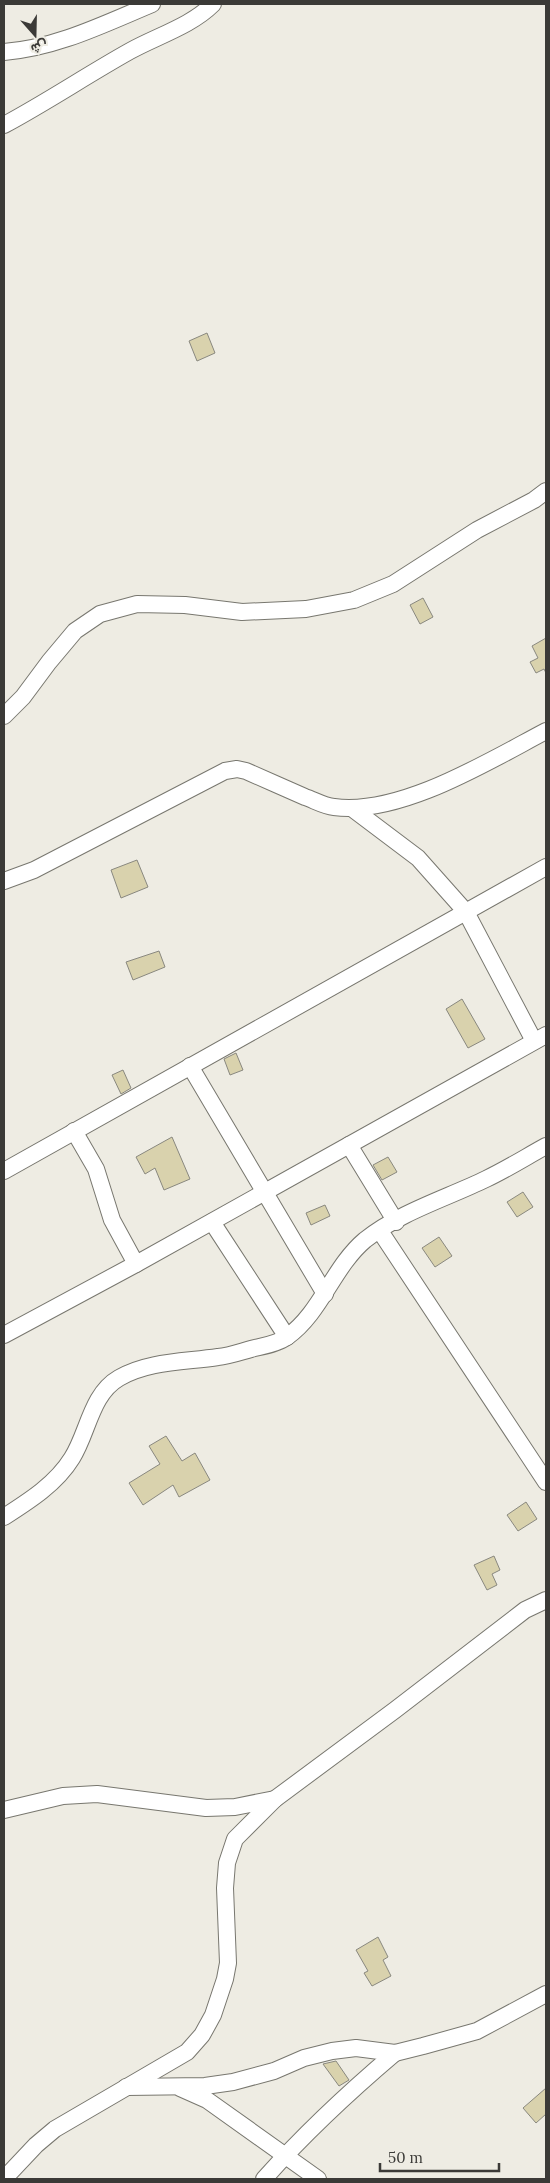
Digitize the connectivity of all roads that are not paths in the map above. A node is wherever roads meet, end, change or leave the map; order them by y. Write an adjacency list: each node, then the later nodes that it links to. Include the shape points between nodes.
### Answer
1 (152, 4): 3 (street, via 90,30 29,50)
2 (213, 4): 4 (street, via 190,21 106,64)
3 (4, 52)
4 (4, 125)
5 (546, 491): 6 (street, via 477,530 393,584 354,600 306,609 242,612 185,604 137,604 100,614 76,631)
6 (4, 716)
7 (546, 731): 8 (street, via 465,773 401,801)
8 (353, 809): 10 (street, via 332,807 246,771 225,771 34,870); 11 (street, via 418,858)
9 (546, 867): 11 (street)
10 (4, 881)
11 (466, 912): 12 (street); 13 (street)
12 (540, 1038): 15 (street)
13 (190, 1066): 14 (street); 18 (street)
14 (74, 1131): 17 (street); 22 (street, via 96,1169 112,1220)
15 (349, 1145): 18 (street); 20 (street)
16 (546, 1146): 20 (street)
17 (4, 1171)
18 (264, 1193): 19 (street); 23 (street)
19 (212, 1222): 22 (street); 25 (street)
20 (396, 1222): 21 (street)
21 (380, 1230): 23 (street, via 352,1254); 26 (street)
22 (136, 1264): 24 (street)
23 (324, 1294): 25 (street)
24 (4, 1335)
25 (287, 1337): 27 (street, via 269,1345 220,1357 157,1365 118,1378 97,1402 73,1457 61,1473)
26 (546, 1482)
27 (4, 1517)
28 (546, 1600): 29 (street, via 525,1610)
29 (275, 1799): 30 (street, via 235,1807 206,1808 97,1794 63,1796); 34 (street, via 235,1839 227,1862 228,1963 213,2015 187,2052)
30 (4, 1810)
31 (546, 1994): 32 (street, via 477,2031)
32 (395, 2053): 33 (street, via 356,2048 332,2050 233,2082 205,2086); 35 (street)
33 (173, 2085): 34 (street); 35 (street, via 207,2100)
34 (123, 2088): 36 (street, via 56,2129)
35 (284, 2156): 37 (street); 38 (street)
36 (4, 2179)
37 (264, 2179)
38 (318, 2179)

